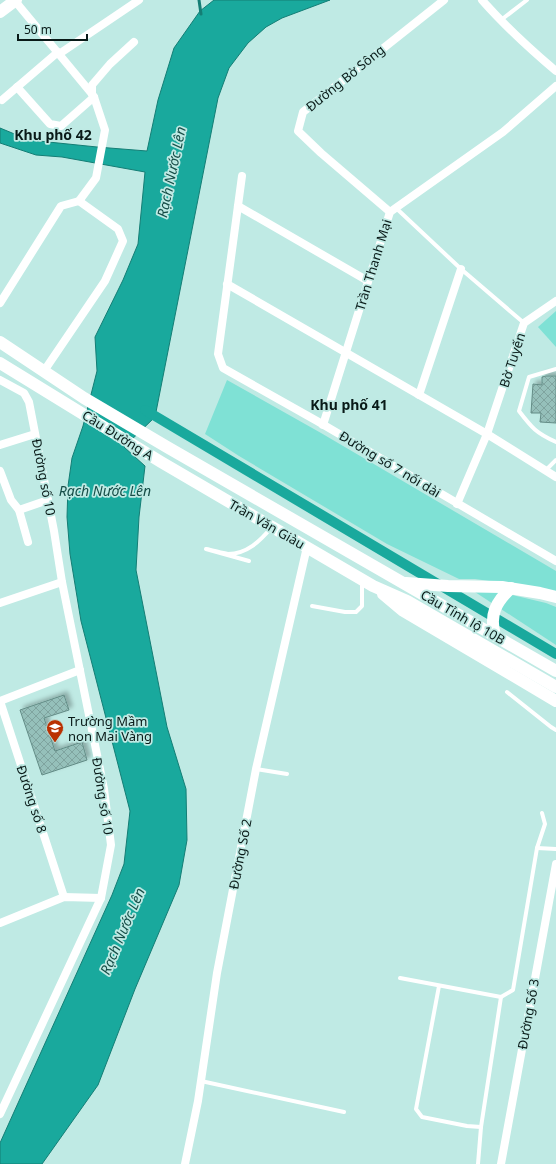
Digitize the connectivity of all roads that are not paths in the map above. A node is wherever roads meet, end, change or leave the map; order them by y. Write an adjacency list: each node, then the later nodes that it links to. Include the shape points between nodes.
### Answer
1 (15, 0): 6 (main road); 9 (street)
2 (139, 0): 9 (street)
3 (444, 0): 18 (street, Đường Bờ Sông, via 303,112 298,131 321,153)
4 (482, 0): 7 (street)
5 (527, 0): 7 (lane)
6 (0, 12)
7 (501, 21): 10 (street)
8 (134, 42): 13 (street, via 92,85)
9 (58, 53): 12 (street); 13 (street)
10 (556, 71)
11 (556, 86): 18 (street, Trần Thanh Mại, via 503,132)
12 (17, 87): 13 (street, via 50,124 61,126); 14 (street)
13 (93, 96): 16 (street, via 104,130 96,178)
14 (2, 100)
15 (242, 176): 17 (street)
16 (79, 201): 23 (street, via 61,206); 29 (street, via 118,229 123,241 105,281)
17 (238, 206): 20 (street); 21 (street)
18 (393, 210): 19 (lane); 20 (street, Trần Thanh Mại)
19 (460, 269): 24 (lane); 32 (street)
20 (368, 281): 26 (street, Trần Thanh Mại)
21 (227, 284): 26 (street); 33 (street, Đường số 7 nối dài, via 218,354 223,368)
22 (556, 300): 24 (street, Bờ Tuyến)
23 (0, 302)
24 (524, 323): 35 (street, Bờ Tuyến)
25 (0, 342): 29 (main road)
26 (346, 353): 32 (street); 33 (street, Trần Thanh Mại)
27 (0, 363): 30 (main road)
28 (556, 369): 36 (lane, via 529,377 519,411 533,428)
29 (44, 371): 38 (main road, Cầu Đường A)
30 (15, 372): 31 (street); 40 (main road, Cầu Đường A)
31 (0, 378): 34 (street, Đường số 10, via 24,393 30,402)
32 (419, 395): 35 (street)
33 (323, 425): 45 (street, Đường số 7 nối dài)
34 (35, 434): 37 (street); 44 (street, Đường số 10)
35 (487, 434): 42 (street); 45 (street, Bờ Tuyến)
36 (556, 442)
37 (0, 445)
38 (167, 447): 52 (main road, Trần Văn Giàu)
39 (556, 460): 42 (lane)
40 (161, 462): 47 (main road, Trần Văn Giàu)
41 (0, 471): 46 (street, via 11,500)
42 (545, 471): 43 (street)
43 (556, 477)
44 (48, 500): 46 (street); 54 (street, Đường số 10)
45 (457, 504): 51 (street, Đường số 7 nối dài)
46 (19, 510): 48 (street)
47 (272, 527): 49 (main road, Trần Văn Giàu); 50 (lane, via 260,542 247,550 229,554 206,549)
48 (28, 542)
49 (307, 547): 53 (main road, Trần Văn Giàu); 70 (street, Đường Số 2)
50 (249, 561)
51 (556, 561)
52 (369, 564): 55 (main road, Cầu Tỉnh lộ 10B)
53 (361, 579): 56 (main road, Trần Văn Giàu); 61 (lane, via 362,606 356,612)
54 (62, 582): 60 (street); 63 (street, Đường số 10)
55 (403, 583): 57 (main road); 62 (main road, Cầu Tỉnh lộ 10B)
56 (373, 586): 58 (main road, Trần Văn Giàu); 68 (main road, Trần Văn Giàu, via 402,610)
57 (506, 589): 59 (main road); 62 (main road, via 494,610 492,619)
58 (390, 593): 65 (main road, Cầu Tỉnh lộ 10B)
59 (556, 597)
60 (0, 603)
61 (312, 606)
62 (495, 635): 64 (main road, Cầu Tỉnh lộ 10B)
63 (80, 670): 67 (street); 77 (street, Đường số 10, via 104,789 111,845)
64 (556, 671)
65 (556, 687)
66 (507, 692): 69 (lane)
67 (0, 701): 76 (street, Đường số 8)
68 (556, 701)
69 (556, 730)
70 (256, 769): 71 (lane); 82 (street, Đường Số 2, via 217,973)
71 (287, 774)
72 (542, 813): 73 (lane, via 545,824)
73 (537, 848): 74 (lane); 81 (lane, via 514,990)
74 (556, 849)
75 (556, 864): 88 (street, Đường Số 3)
76 (64, 898): 77 (street); 78 (street)
77 (101, 898): 84 (street, Đường số 10)
78 (0, 923)
79 (400, 978): 80 (lane)
80 (439, 986): 81 (lane); 85 (lane, via 416,1109 422,1117)
81 (501, 997): 85 (lane)
82 (201, 1081): 83 (lane); 86 (street, Đường Số 2)
83 (344, 1112)
84 (0, 1114)
85 (481, 1127): 87 (lane)
86 (185, 1164)
87 (478, 1164)
88 (501, 1164)

